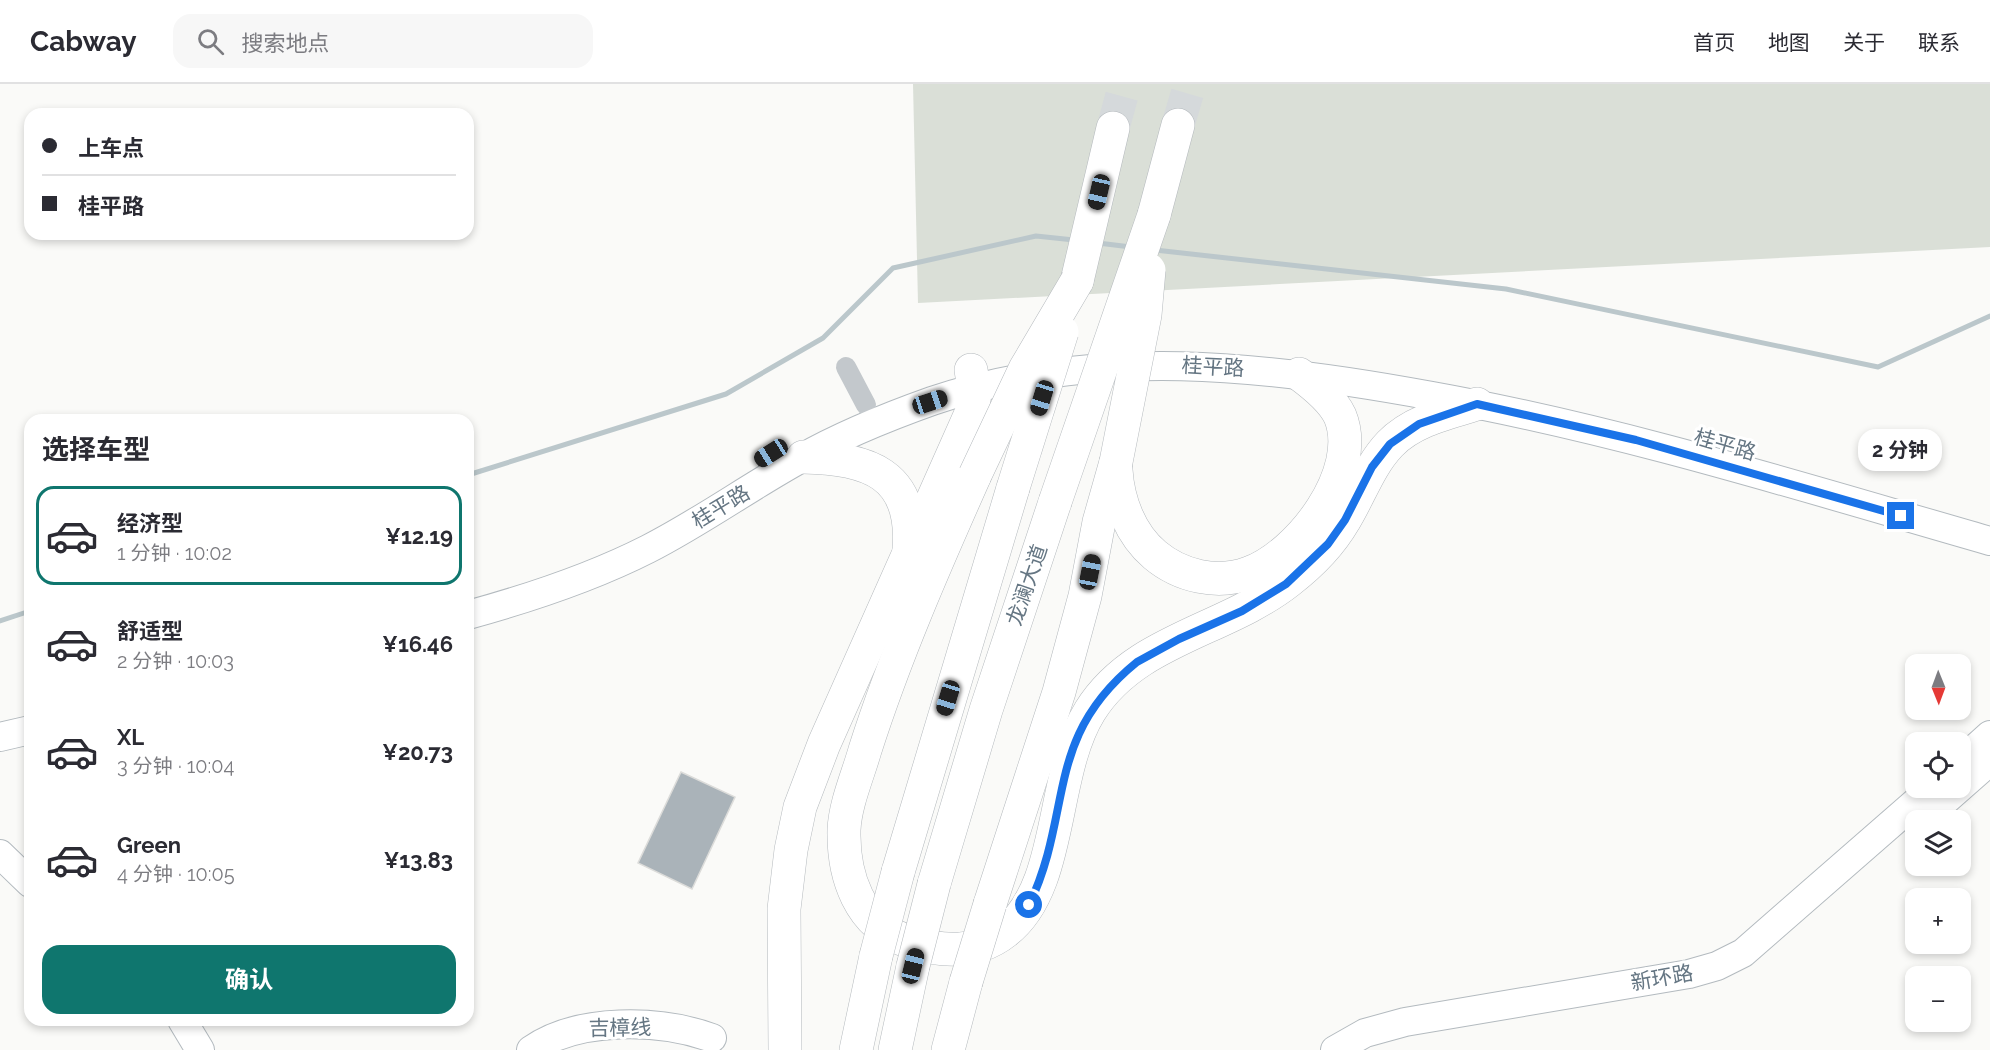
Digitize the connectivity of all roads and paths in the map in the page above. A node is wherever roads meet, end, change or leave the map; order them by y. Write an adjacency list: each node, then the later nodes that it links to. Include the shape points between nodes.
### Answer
1 (1178, 125): 3 (highway, 龙澜大道)
2 (1113, 128): 4 (highway, 龙澜大道)
3 (1154, 215): 11 (highway, bridge, via 1144,315); 35 (highway, 龙澜大道, bridge, via 983,720 934,884)
4 (1077, 281): 8 (highway, bridge, via 1025,369 932,573 892,674 844,826 851,885 869,915 904,940 962,950 996,939 1015,924 1029,905 1043,873 1072,746 1092,707 1106,691 1137,662 1242,611 1286,584 1328,544 1372,467 1390,444 1419,424); 34 (highway, 龙澜大道, bridge, via 898,872)
5 (846, 367): 9 (street)
6 (1299, 374): 7 (street, 桂平路, via 1200,365 1127,365); 8 (street, 桂平路); 11 (highway, via 1339,416 1344,438 1341,466 1324,505 1307,528 1278,556 1250,573 1224,578 1196,576 1156,556 1127,518)
7 (973, 379): 9 (street, 桂平路); 10 (street, 桂平路); 12 (street, 桂平路, via 1057,352 1126,346 1235,348 1344,361 1524,394 1641,422); 14 (highway, via 972,411)
8 (1477, 404): 13 (street, 桂平路, via 1636,440)
9 (866, 405): 15 (street, 桂平路, via 793,440 619,542 547,572)
10 (803, 457): 14 (highway, via 851,460 886,477 907,510); 16 (street, 桂平路, via 637,554 553,590)
11 (1116, 462): 36 (highway, bridge, via 1056,702 990,904)
12 (1990, 522)
13 (1990, 542)
14 (909, 553): 33 (highway, via 800,807 788,869 782,933)
15 (474, 593)
16 (474, 613)
17 (24, 712): 18 (street)
18 (0, 718)
19 (24, 732): 21 (street)
20 (1990, 735): 22 (street)
21 (0, 738)
22 (1971, 752)
23 (1990, 761): 25 (street)
24 (1921, 798): 37 (street, 新环路, via 1774,928 1727,962 1689,974 1405,1022 1365,1033)
25 (1934, 810)
26 (1905, 838): 38 (street, 新环路, via 1767,960 1724,984 1679,996)
27 (0, 854): 28 (street)
28 (24, 877)
29 (186, 1026): 31 (street)
30 (712, 1038): 32 (street, 吉樟线, via 677,1029 610,1026 563,1033)
31 (200, 1050)
32 (531, 1050)
33 (784, 1050)
34 (856, 1050)
35 (895, 1050)
36 (948, 1050)
37 (1335, 1050)
38 (1374, 1050)

